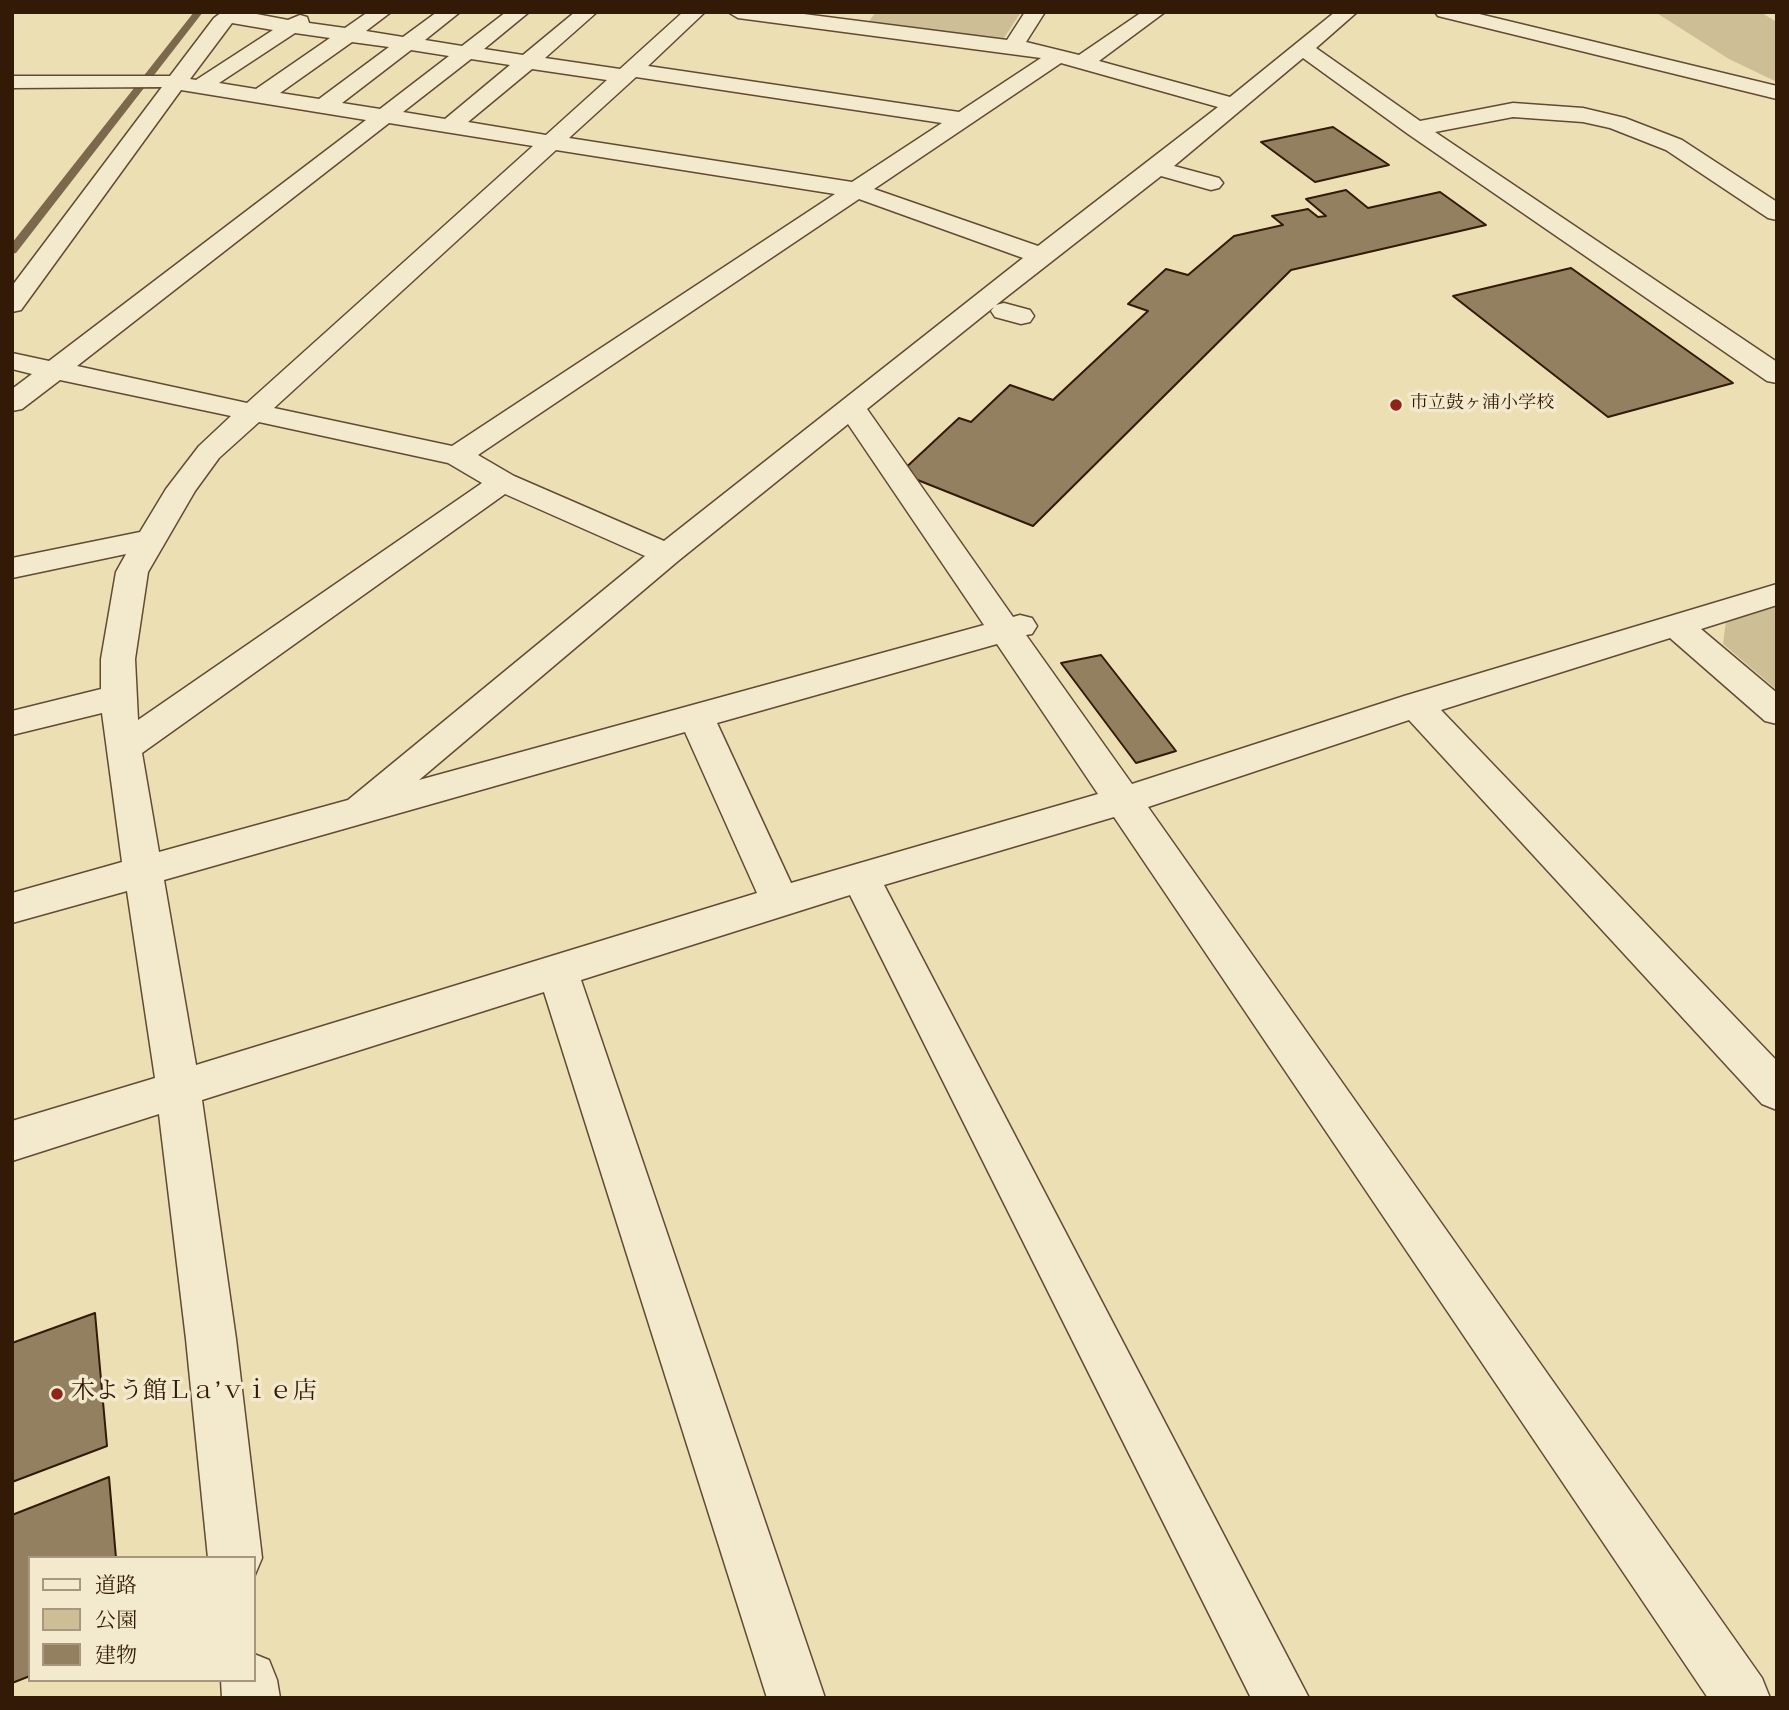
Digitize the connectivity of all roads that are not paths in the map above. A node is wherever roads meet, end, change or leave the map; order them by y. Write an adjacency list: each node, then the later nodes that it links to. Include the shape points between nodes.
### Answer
1 (314, 12): 14 (street)
2 (381, 12): 15 (street)
3 (450, 12): 16 (street)
4 (519, 12): 19 (street)
5 (587, 12): 21 (street)
6 (738, 12): 13 (street)
7 (1035, 12): 17 (street)
8 (1155, 12): 20 (street)
9 (1347, 12): 18 (street)
10 (1445, 12): 25 (street)
11 (684, 13): 22 (street)
12 (232, 14): 14 (street); 24 (street, via 221,22)
13 (860, 20): 17 (street)
14 (291, 27): 15 (street); 24 (street)
15 (347, 36): 16 (street); 26 (street)
16 (405, 44): 19 (street); 28 (street)
17 (1012, 47): 20 (street)
18 (1304, 49): 27 (street); 32 (street)
19 (466, 53): 21 (street); 29 (street)
20 (1070, 59): 27 (street); 30 (street)
21 (525, 62): 22 (street); 31 (street)
22 (628, 73): 30 (street); 33 (street)
23 (12, 82): 24 (street)
24 (180, 84): 26 (street); 39 (street)
25 (1777, 93)
26 (261, 96): 28 (street)
27 (1232, 103): 34 (street)
28 (323, 106): 29 (street)
29 (385, 116): 31 (street); 41 (street)
30 (960, 119): 36 (street)
31 (450, 126): 33 (street)
32 (1416, 129): 37 (street, via 1513,110 1583,115 1674,145); 42 (street)
33 (550, 142): 36 (street); 45 (street)
34 (1157, 168): 35 (street); 38 (street)
35 (1211, 183)
36 (855, 190): 38 (street); 46 (street)
37 (1777, 213)
38 (1041, 256): 44 (street)
39 (12, 304)
40 (12, 361): 41 (street)
41 (55, 370): 43 (street); 45 (street)
42 (1777, 375)
43 (12, 402)
44 (851, 407): 49 (street); 53 (street)
45 (252, 413): 46 (street); 48 (street, via 209,452)
46 (457, 456): 47 (street)
47 (503, 482): 49 (street); 59 (street)
48 (149, 540): 50 (street); 54 (street, via 132,572 118,659)
49 (667, 554): 61 (street)
50 (12, 568)
51 (1777, 594): 52 (street)
52 (1676, 625): 55 (street); 56 (street)
53 (1013, 628): 57 (street); 60 (street)
54 (118, 696): 58 (street); 59 (street)
55 (1416, 705): 60 (street); 68 (street)
56 (1777, 712)
57 (696, 717): 61 (street); 64 (street)
58 (12, 723)
59 (123, 748): 62 (street)
60 (1123, 801): 63 (street); 73 (street)
61 (363, 807): 62 (street)
62 (144, 871): 65 (street); 67 (street)
63 (861, 878): 64 (street); 72 (street)
64 (780, 901): 66 (street)
65 (12, 908)
66 (558, 972): 67 (street); 71 (street)
67 (178, 1087): 69 (street); 70 (street)
68 (1777, 1091)
69 (12, 1141)
70 (235, 1556)
71 (796, 1698)
72 (1281, 1698)
73 (1742, 1698)

